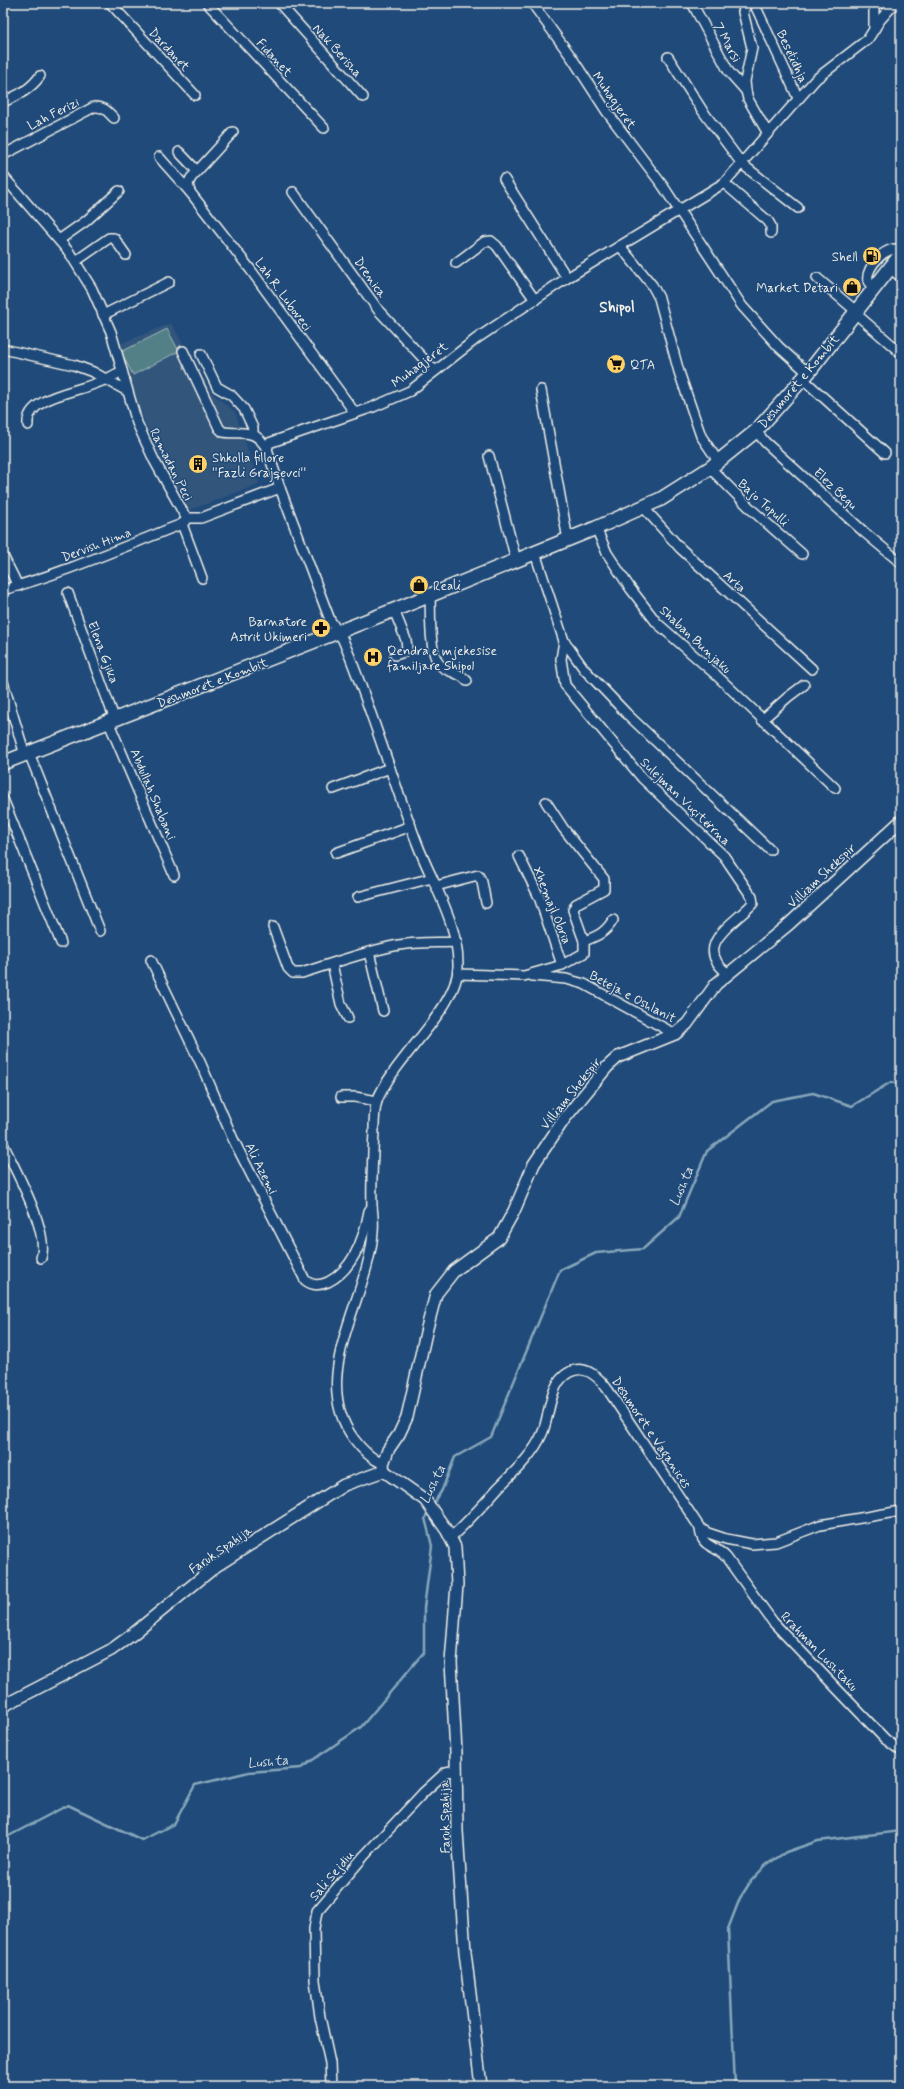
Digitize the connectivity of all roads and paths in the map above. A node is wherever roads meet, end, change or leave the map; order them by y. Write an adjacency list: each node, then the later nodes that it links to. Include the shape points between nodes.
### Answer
1 (110, 3): 14 (street, Dardanët)
2 (207, 3): 19 (street, Fidanet)
3 (279, 3): 15 (street, Nak Berisha)
4 (532, 3): 34 (street, Muhagjerët)
5 (692, 3): 13 (street, 7 Marsi, via 729,72)
6 (746, 3): 13 (street, 7 Marsi, via 743,12 752,48 745,81)
7 (754, 3): 16 (street, Besëlidhja)
8 (874, 3): 10 (street)
9 (895, 3): 10 (street, Muhagjerët)
10 (873, 32): 16 (street, Muhagjerët, via 816,79)
11 (668, 57): 25 (street, via 702,110)
12 (40, 76): 17 (street, via 26,91)
13 (746, 91): 21 (street, 7 Marsi)
14 (195, 95)
15 (363, 97)
16 (798, 98): 21 (street, Muhagjerët)
17 (3, 102)
18 (114, 118): 23 (street, Lah Ferizi, via 105,109 94,107)
19 (324, 128)
20 (233, 132): 26 (street)
21 (767, 132): 25 (street, Muhagjerët)
22 (179, 152): 26 (street)
23 (3, 155)
24 (159, 157): 31 (street, Lah R. Luboveci)
25 (742, 164): 29 (street, Muhagjerët); 33 (street)
26 (196, 171): 31 (street, via 188,184)
27 (3, 176): 36 (street, Ramadan Peci)
28 (504, 179): 45 (street)
29 (724, 183): 34 (street, Muhagjerët); 35 (street, via 768,221)
30 (119, 191): 36 (street, via 86,221)
31 (190, 192): 62 (street, Lah R. Luboveci)
32 (293, 192): 57 (street, Drenica, via 379,311)
33 (798, 208)
34 (679, 210): 37 (street, Muhagjerët); 58 (street, via 742,306)
35 (771, 233)
36 (59, 240): 41 (street, Ramadan Peci)
37 (620, 246): 45 (street, Muhagjerët); 69 (street, Bajo Topulli, via 652,285 659,298 698,430)
38 (901, 251): 48 (street, via 894,248 884,252 873,264 868,276 869,283)
39 (901, 254): 43 (main road, Dëshmorët e Kombit)
40 (126, 255): 41 (street, via 118,241 109,238)
41 (76, 261): 51 (street, Ramadan Peci)
42 (456, 263): 49 (street, via 484,242 491,241)
43 (889, 268): 44 (street); 48 (main road, Dëshmorët e Kombit)
44 (901, 277)
45 (567, 278): 49 (street, Muhagjerët)
46 (817, 278): 50 (street)
47 (169, 282): 51 (street)
48 (874, 288): 50 (main road, Dëshmorët e Kombit)
49 (535, 300): 57 (street, Muhagjerët, via 476,339)
50 (856, 313): 54 (street); 58 (main road, Dëshmorët e Kombit)
51 (103, 315): 56 (street, Ramadan Peci, via 111,332)
52 (3, 349): 59 (street, via 74,365)
53 (183, 351): 65 (street, via 219,428 223,432)
54 (901, 353)
55 (201, 354): 65 (street, via 217,387 231,395 244,409)
56 (122, 371): 59 (street); 61 (street, Ramadan Peci)
57 (435, 371): 62 (street, Muhagjerët, via 410,391)
58 (806, 376): 64 (main road, Dëshmorët e Kombit); 67 (street)
59 (106, 378): 61 (street); 63 (street, via 38,404 30,412)
60 (541, 390): 74 (street)
61 (127, 391): 72 (street, Ramadan Peci, via 154,460)
62 (355, 413): 66 (street, Muhagjerët, via 275,440 269,443)
63 (28, 425)
64 (756, 431): 69 (main road, Dëshmorët e Kombit); 79 (street, Elez Begu, via 765,442)
65 (253, 433): 66 (street)
66 (267, 448): 70 (street)
67 (885, 453)
68 (489, 456): 78 (street)
69 (714, 464): 71 (main road, Dëshmorët e Kombit); 76 (street, Bajo Topulli, via 752,510)
70 (280, 488): 72 (street, Ramadan Peci, via 201,518); 86 (street, via 330,620)
71 (644, 508): 73 (main road, Dëshmorët e Kombit); 89 (street, Arta, via 680,548)
72 (185, 521): 80 (street); 81 (street, Dervish Hima)
73 (596, 528): 74 (main road, Dëshmorët e Kombit); 93 (street, Shaban Bunjaku, via 614,564 658,623)
74 (568, 540): 75 (main road, Dëshmorët e Kombit)
75 (535, 553): 78 (main road, Dëshmorët e Kombit); 87 (street, Sulejman Vuçitërrna)
76 (802, 554)
77 (3, 556): 81 (street)
78 (516, 560): 84 (main road, Dëshmorët e Kombit)
79 (901, 563)
80 (202, 578)
81 (18, 586): 82 (street, Dervish Hima)
82 (3, 590)
83 (68, 593): 94 (street, Elena Gjika)
84 (430, 595): 85 (main road, Dëshmorët e Kombit); 90 (street, via 436,661 445,669 463,676)
85 (394, 610): 86 (main road, Dëshmorët e Kombit); 88 (street, via 407,648)
86 (338, 633): 94 (main road, Dëshmorët e Kombit); 97 (street, via 363,690)
87 (564, 641): 104 (street, Sulejman Vuçitërrna, via 584,669 627,714); 121 (street, Sulejman Vuçitërrna, via 561,659 565,685 642,778 724,856 752,897 753,903 731,922 717,939 715,959)
88 (395, 655)
89 (812, 669)
90 (467, 681)
91 (3, 682): 95 (street)
92 (804, 686): 93 (street)
93 (762, 720): 98 (street, Shaban Bunjaku)
94 (112, 721): 95 (main road, Dëshmorët e Kombit); 107 (street, Abdullah Shabani)
95 (27, 754): 96 (main road, Dëshmorët e Kombit); 113 (street)
96 (3, 764)
97 (390, 768): 99 (street); 103 (street)
98 (835, 788)
99 (333, 789)
100 (3, 799): 116 (street)
101 (546, 802): 114 (street, via 563,828 604,879 604,889 576,904 573,910)
102 (901, 821): 121 (street, Villiam Shekspir, via 789,924)
103 (410, 826): 105 (street); 108 (street)
104 (770, 850)
105 (336, 854)
106 (518, 856): 120 (street, Xhemajl Obria, via 539,897)
107 (174, 876)
108 (434, 882): 109 (street); 110 (street, via 478,875); 115 (street)
109 (358, 897)
110 (486, 903)
111 (613, 920): 114 (street, via 606,930)
112 (273, 927): 119 (street, via 288,968 294,973)
113 (100, 931)
114 (584, 940): 120 (street, Beteja e Oshlanit, via 584,953)
115 (457, 942): 117 (street, via 414,943); 122 (street)
116 (61, 943)
117 (369, 952): 119 (street); 124 (street)
118 (151, 960): 130 (street, Ali Azemi, via 201,1064 233,1140 305,1280 317,1285 343,1272 360,1245)
119 (332, 964): 125 (street)
120 (562, 965): 123 (street, Beteja e Oshlanit)
121 (727, 973): 126 (street, Villiam Shekspir, via 687,1024)
122 (458, 974): 123 (street, Beteja e Oshlanit, via 518,977); 128 (street, via 457,982 446,1003 401,1062)
123 (531, 975): 126 (street, Beteja e Oshlanit, via 584,984)
124 (383, 1011)
125 (348, 1018)
126 (675, 1034): 132 (street, Villiam Shekspir, via 618,1057 607,1066 549,1140 534,1164 514,1211 499,1238 454,1271 436,1294 407,1417 388,1450)
127 (341, 1097): 128 (street)
128 (377, 1101): 130 (street)
129 (3, 1144): 131 (street, via 35,1213 43,1243)
130 (372, 1206): 132 (street, via 372,1249 345,1332 337,1390 338,1405 349,1432 366,1454)
131 (41, 1258)
132 (383, 1468): 135 (street, via 425,1500); 136 (street, Faruk Spahija, via 344,1485 216,1566 111,1650)
133 (901, 1511): 134 (street, via 820,1525 764,1544 726,1539)
134 (700, 1528): 135 (street, Dëshmorët e Vaganicës, via 608,1390 594,1375 581,1369 570,1372 559,1380 542,1433 528,1456); 137 (street, Rrahman Lushtaku, via 704,1542 726,1556 780,1630 886,1739)
135 (451, 1538): 138 (street, Faruk Spahija, via 457,1585 451,1662)
136 (3, 1706)
137 (901, 1751)
138 (456, 1770): 139 (street, Sali Sejdiu, via 446,1772 423,1792 317,1911 314,1929 315,1980 330,2063); 140 (street, Faruk Spahija, via 457,1831 465,1952)
139 (331, 2086)
140 (481, 2086)

